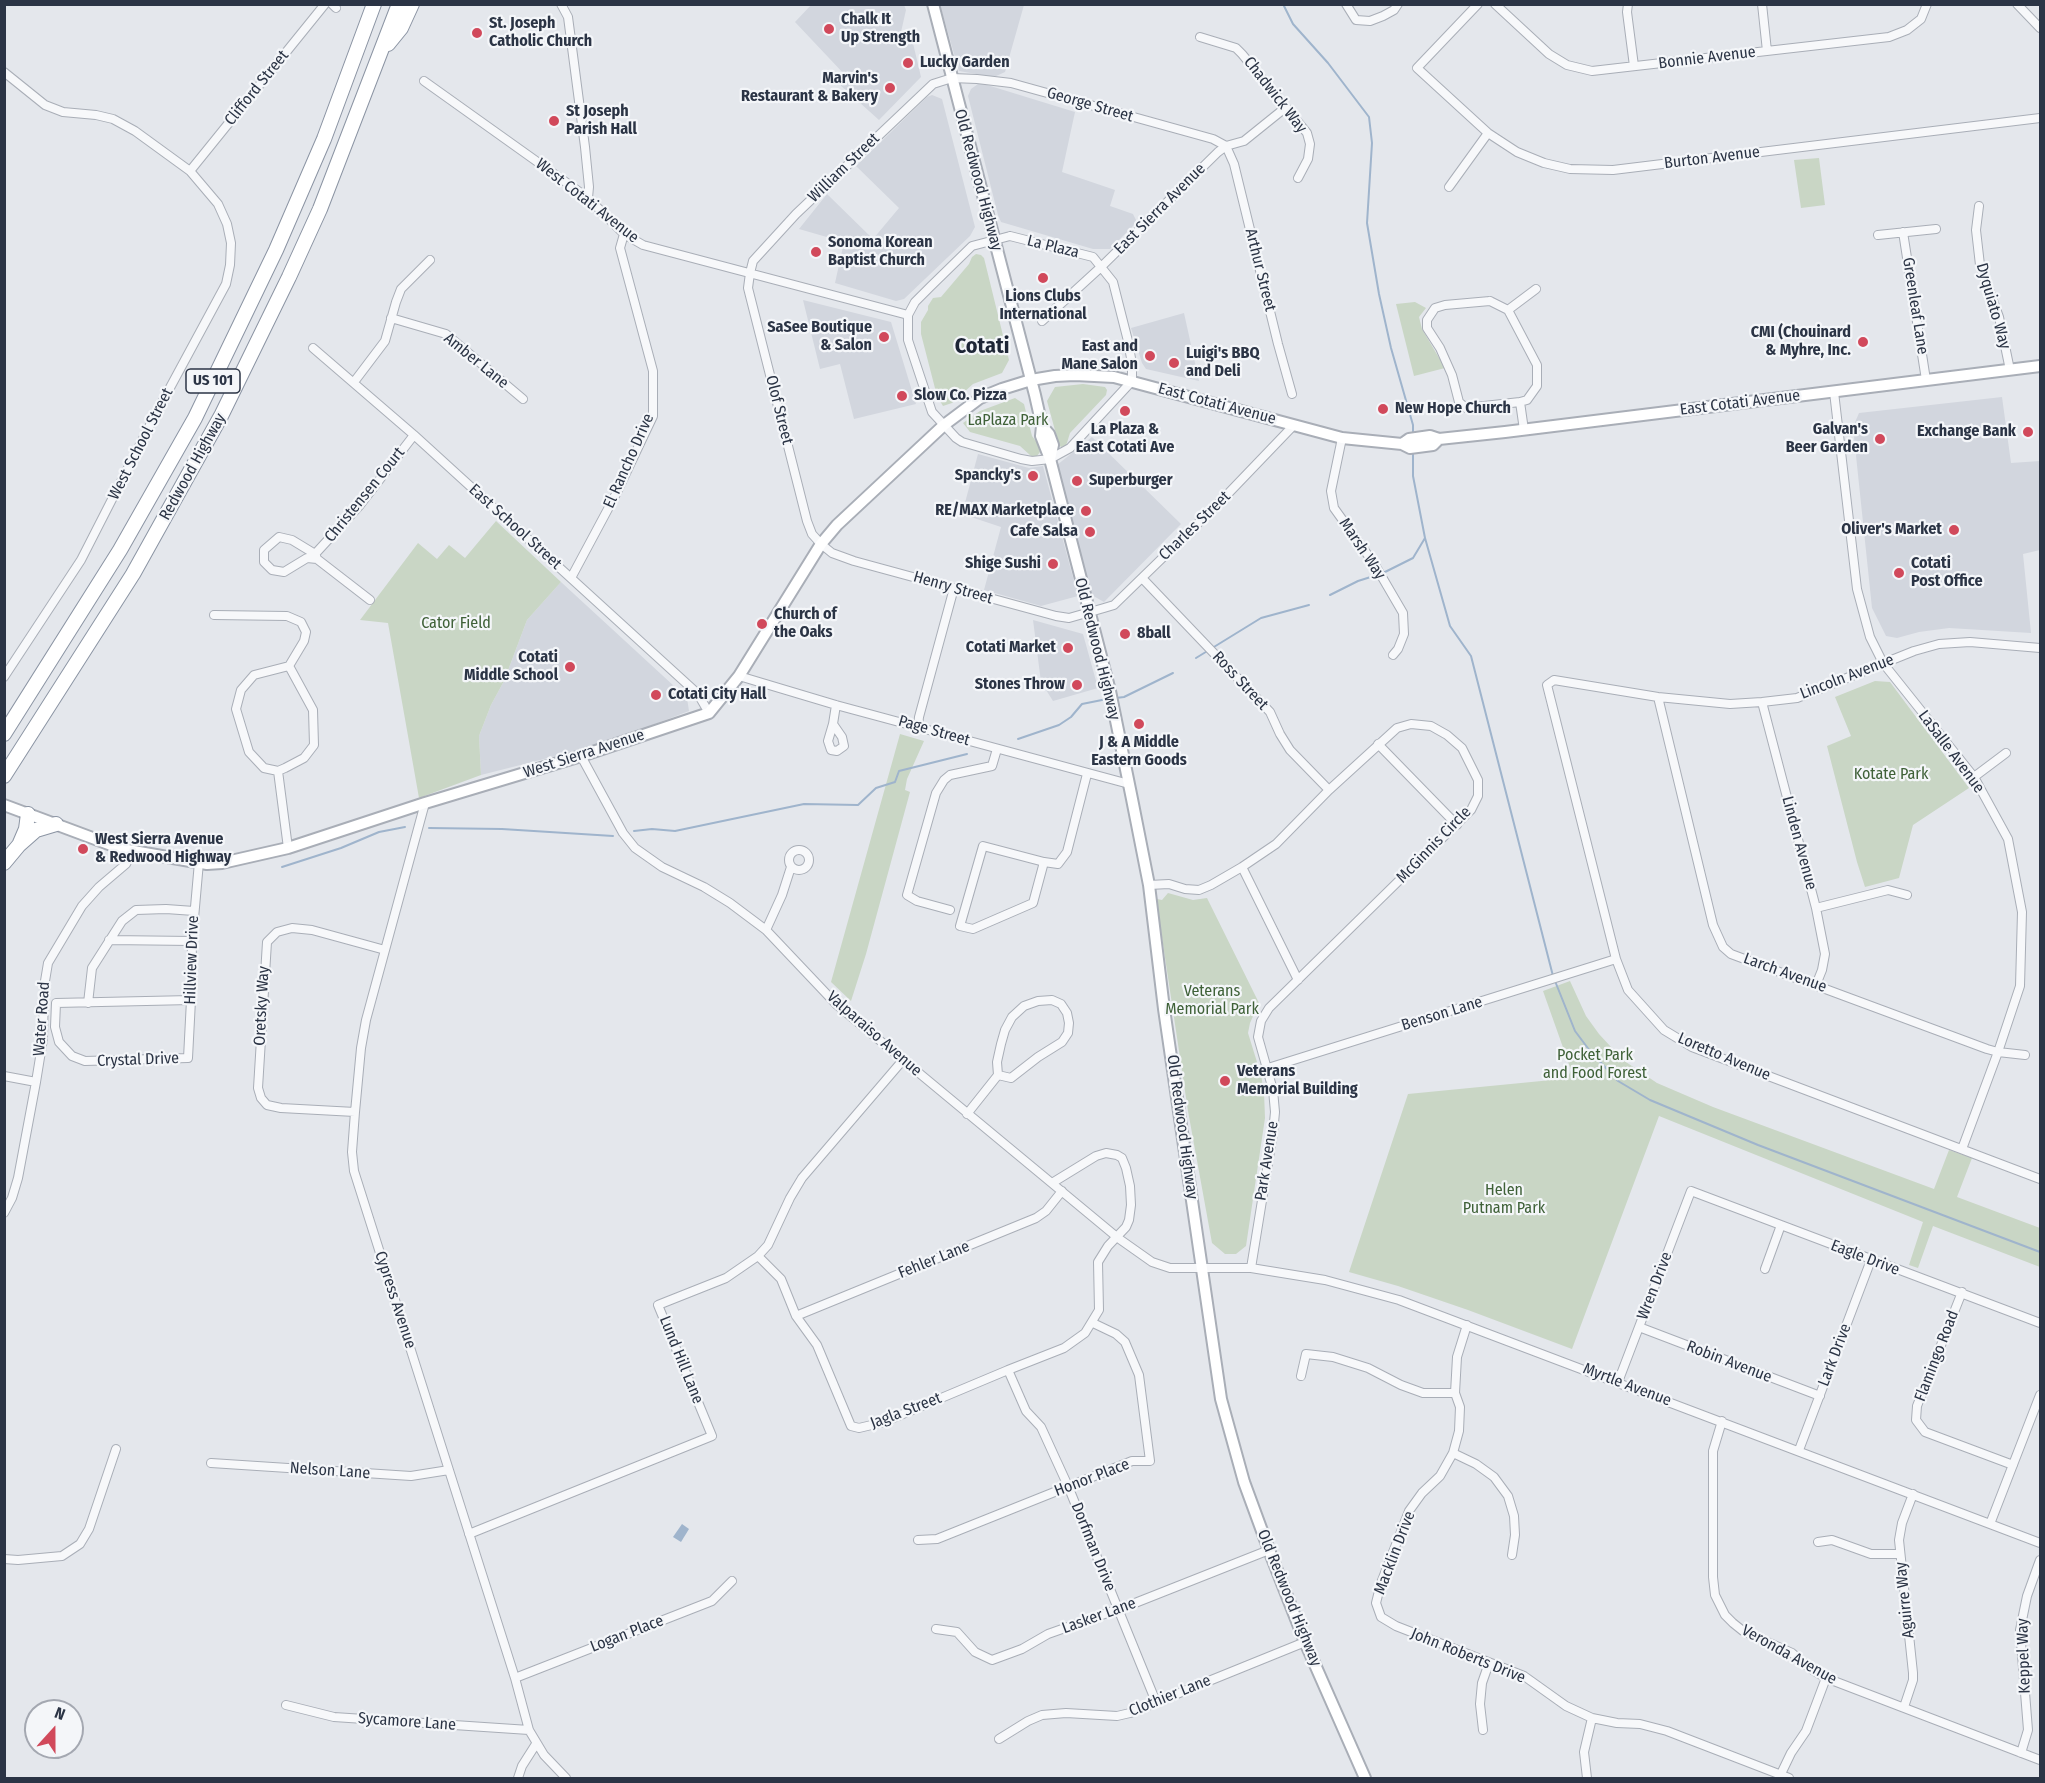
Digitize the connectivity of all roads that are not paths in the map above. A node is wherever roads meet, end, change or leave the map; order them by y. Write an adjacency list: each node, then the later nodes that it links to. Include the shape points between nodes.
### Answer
1 (325, 4): 27 (street, Clifford Street)
2 (374, 4): 83 (highway, Redwood Highway / US 101, via 324,139 195,418 120,550)
3 (399, 4): 18 (highway, Redwood Highway / US 101)
4 (412, 4): 18 (highway, via 401,28)
5 (561, 4): 30 (street, via 568,17)
6 (933, 4): 21 (main road, Old Redwood Highway)
7 (1346, 4): 8 (street, via 1356,20 1370,21)
8 (1398, 4)
9 (1478, 4): 25 (street, Burton Avenue, via 1417,68)
10 (1495, 4): 19 (street, Bonnie Avenue, via 1549,54 1567,65 1592,71)
11 (1628, 4): 19 (street)
12 (1762, 4): 17 (street)
13 (1927, 4): 17 (street, Bonnie Avenue, via 1921,19 1889,37)
14 (2017, 4): 15 (street)
15 (2040, 28)
16 (1200, 37): 23 (street, Chadwick Way, via 1236,48)
17 (1767, 51): 19 (street, Bonnie Avenue)
18 (380, 56): 89 (highway, Redwood Highway / US 101, via 311,228 221,416 133,574)
19 (1634, 66)
20 (4, 72): 27 (street, West School Street, via 45,105 63,112 113,119)
21 (952, 78): 26 (street, George Street, via 1011,83 1214,139); 36 (main road, Old Redwood Highway); 39 (street, William Street, via 933,84 883,130 777,234 753,261)
22 (424, 81): 30 (street, West Cotati Avenue)
23 (1285, 108): 26 (street, East Sierra Avenue, via 1244,141); 28 (street, Chadwick Way, via 1307,133 1310,144 1306,165)
24 (2040, 118): 25 (street, Burton Avenue, via 1613,170 1570,169 1544,163)
25 (1488, 134): 29 (street)
26 (1226, 146): 38 (street, East Sierra Avenue); 53 (street, Arthur Street, via 1234,164)
27 (190, 171): 75 (street, West School Street, via 218,204 227,225 231,265 226,284 81,560)
28 (1298, 178)
29 (1449, 187)
30 (588, 198): 34 (street, West Cotati Avenue)
31 (1979, 206): 47 (street, Dyquiato Way, via 1976,230 1980,265 2002,328)
32 (1936, 229): 33 (street)
33 (1903, 232): 35 (street); 49 (street, Greenleaf Lane)
34 (624, 234): 39 (street, West Cotati Avenue, via 643,245); 64 (street, El Rancho Drive, via 620,248 653,371 652,416)
35 (1878, 235)
36 (993, 239): 38 (street, La Plaza, via 1010,236 1046,244 1093,257); 42 (street, La Plaza, via 972,246 915,302); 48 (main road, Old Redwood Highway)
37 (430, 260): 43 (street, via 401,289)
38 (1101, 267): 44 (street, East Sierra Avenue); 50 (street, La Plaza, via 1113,282 1128,341)
39 (750, 273): 42 (street, West Cotati Avenue); 62 (street, Olof Street, via 748,288 807,521)
40 (1536, 289): 41 (street)
41 (1508, 310): 55 (street, via 1537,365 1535,391); 55 (street, via 1490,301 1445,305 1434,308 1427,328 1440,348 1463,406)
42 (908, 315): 56 (street, via 908,340 929,405)
43 (391, 318): 51 (street, via 385,341); 54 (street, Amber Lane, via 446,334)
44 (1042, 321)
45 (313, 348): 51 (street, East School Street)
46 (2040, 366): 47 (main road, East Cotati Avenue)
47 (2010, 370): 49 (main road, East Cotati Avenue)
48 (1031, 380): 50 (main road, East Cotati Avenue, via 1098,375); 56 (main road, West Sierra Avenue, via 980,398); 61 (main road, Old Redwood Highway, via 1042,426 1053,445)
49 (1926, 380): 52 (main road, East Cotati Avenue)
50 (1132, 381): 57 (main road, East Cotati Avenue); 61 (street, via 1070,448)
51 (354, 382): 59 (street, East School Street)
52 (1834, 392): 58 (main road, East Cotati Avenue); 72 (street, LaSalle Avenue, via 1857,589 1870,637)
53 (1292, 394)
54 (523, 399)
55 (1520, 402): 58 (street)
56 (944, 425): 61 (street, via 962,442 1021,459); 62 (main road, West Sierra Avenue)
57 (1293, 426): 60 (main road, East Cotati Avenue); 65 (street, Charles Street)
58 (1524, 430): 60 (main road, East Cotati Avenue, via 1438,439 1430,436 1402,444)
59 (414, 435): 63 (street, Christensen Court); 64 (street, East School Street)
60 (1342, 438): 71 (street, Marsh Way, via 1331,491 1334,508 1403,613 1404,634)
61 (1050, 459): 68 (main road, Old Redwood Highway)
62 (820, 544): 66 (street, Henry Street, via 854,561); 74 (main road, West Sierra Avenue)
63 (316, 557): 63 (street, Christensen Court, via 292,540 279,537 264,550 264,562 272,570 284,572); 67 (street, Christensen Court)
64 (571, 578): 80 (street, East School Street, via 698,694)
65 (1142, 578): 68 (street, Charles Street, via 1114,605); 93 (street, Ross Street, via 1270,712 1290,750)
66 (954, 588): 68 (street, Henry Street, via 1056,616 1069,618); 82 (street)
67 (370, 600)
68 (1088, 613): 92 (main road, Old Redwood Highway)
69 (214, 615): 73 (street, via 287,616 301,622 306,632 304,641)
70 (2040, 648): 72 (street, Lincoln Avenue, via 1970,642 1939,644)
71 (1393, 654)
72 (1883, 663): 78 (street, Lincoln Avenue, via 1797,698); 91 (street, LaSalle Avenue)
73 (290, 666): 88 (street, via 314,710 314,745 304,758); 88 (street, via 254,675 241,690 236,709 249,752 264,768)
74 (739, 676): 79 (street, Page Street); 80 (main road, West Sierra Avenue)
75 (4, 677)
76 (1547, 685): 77 (street, Lincoln Avenue, via 1554,680); 116 (street, Loretto Avenue)
77 (1658, 697): 78 (street, Lincoln Avenue, via 1730,704); 118 (street, Larch Avenue, via 1718,939 1731,954)
78 (1762, 702): 109 (street, Linden Avenue)
79 (836, 705): 81 (street); 82 (street, Page Street)
80 (709, 712): 87 (main road, West Sierra Avenue)
81 (834, 724)
82 (918, 726): 85 (street, Page Street)
83 (4, 734)
84 (1378, 744): 93 (street, McGinnis Circle); 98 (street); 98 (street, McGinnis Circle, via 1396,728 1411,723 1431,726 1462,748 1478,780 1478,796)
85 (998, 749): 90 (street, Page Street); 110 (street, via 992,766 950,775 936,793 907,894 917,901)
86 (2006, 753): 91 (street)
87 (581, 756): 94 (main road, West Sierra Avenue); 112 (street, Valparaiso Avenue, via 635,848 730,903)
88 (278, 771): 100 (street)
89 (8, 772)
90 (1087, 774): 92 (street, Page Street); 103 (street, via 1067,852 1058,864)
91 (1974, 777): 122 (street, LaSalle Avenue, via 2008,839 2022,912 2020,986)
92 (1129, 784): 107 (main road, Old Redwood Highway)
93 (1329, 790): 106 (street, McGinnis Circle, via 1276,844)
94 (425, 802): 100 (main road, West Sierra Avenue); 115 (street, Cypress Avenue)
95 (4, 805): 96 (main road, West Sierra Avenue)
96 (28, 814): 97 (main road, West Sierra Avenue); 99 (highway)
97 (56, 825): 99 (highway, via 43,826); 101 (main road, West Sierra Avenue)
98 (1457, 825): 117 (street, McGinnis Circle)
99 (19, 845): 104 (highway)
100 (288, 848): 102 (main road, West Sierra Avenue, via 230,862)
101 (132, 852): 102 (main road, West Sierra Avenue); 129 (street, Water Road, via 126,864 82,906 48,963)
102 (199, 862): 111 (street, Hillview Drive)
103 (1044, 862): 103 (street, via 1033,903 974,929 960,926 983,846)
104 (4, 863)
105 (791, 867): 112 (street)
106 (1242, 867): 107 (street, McGinnis Circle, via 1199,890); 117 (street)
107 (1149, 885): 142 (main road, Old Redwood Highway)
108 (1907, 895): 109 (street, via 1888,890)
109 (1816, 908): 118 (street, Linden Avenue, via 1825,954)
110 (950, 910)
111 (194, 911): 113 (street, via 136,910 122,921); 114 (street, Hillview Drive)
112 (765, 930): 125 (street, Valparaiso Avenue, via 837,1005)
113 (109, 940): 114 (street); 120 (street, via 93,968)
114 (192, 941): 119 (street, Hillview Drive)
115 (385, 950): 130 (street, Cypress Avenue, via 366,1020); 130 (street, Oretsky Way, via 292,927 277,932 267,942 258,1088 261,1098 267,1105 281,1108)
116 (1616, 959): 126 (street, Benson Lane); 132 (street, Loretto Avenue, via 1628,990 1647,1013 1664,1030 1692,1047)
117 (1298, 980): 121 (street, McGinnis Circle)
118 (1816, 984): 122 (street, Larch Avenue)
119 (191, 1000): 120 (street); 124 (street, Hillview Drive)
120 (88, 1003): 124 (street, Crystal Drive, via 56,1003 59,1042 72,1056 85,1062)
121 (1261, 1021): 126 (street, Park Avenue, via 1258,1037)
122 (1998, 1052): 123 (street, Larch Avenue); 132 (street, LaSalle Avenue)
123 (2025, 1055)
124 (188, 1058)
125 (903, 1060): 131 (street, Valparaiso Avenue); 140 (street, Lund Hill Lane, via 802,1178 768,1245)
126 (1268, 1068): 143 (street, Park Avenue, via 1274,1089 1273,1133)
127 (998, 1075): 127 (street, via 1011,1078 1062,1042 1069,1023 1061,1004 1038,1001 1024,1006 1012,1017 1001,1044); 131 (street)
128 (4, 1076): 129 (street)
129 (36, 1082): 137 (street, Water Road, via 18,1178)
130 (355, 1112): 163 (street, Cypress Avenue, via 354,1171)
131 (967, 1114): 134 (street, Valparaiso Avenue)
132 (1962, 1149): 133 (street, Loretto Avenue)
133 (2040, 1179)
134 (1052, 1183): 135 (street, Valparaiso Avenue); 139 (street, via 1096,1156 1106,1153 1122,1158 1131,1205 1129,1220)
135 (1062, 1191): 139 (street, Valparaiso Avenue); 146 (street, Fehler Lane, via 1036,1218)
136 (1691, 1191): 138 (street, Eagle Drive); 150 (street, Wren Drive)
137 (4, 1213)
138 (1781, 1225): 141 (street, Eagle Drive); 144 (street)
139 (1118, 1238): 142 (street, Valparaiso Avenue, via 1152,1263 1170,1268); 147 (street, via 1098,1262 1099,1310)
140 (758, 1256): 146 (street, via 781,1279); 167 (street, Lund Hill Lane, via 726,1278 658,1305 712,1436)
141 (1871, 1260): 145 (street, Eagle Drive); 156 (street, Lark Drive)
142 (1203, 1268): 143 (street, Myrtle Avenue); 171 (main road, Old Redwood Highway, via 1221,1399 1244,1482)
143 (1251, 1268): 149 (street, Myrtle Avenue, via 1363,1289)
144 (1765, 1269)
145 (1962, 1292): 148 (street, Eagle Drive); 162 (street, Flamingo Road, via 1917,1406 1916,1420 1925,1432)
146 (796, 1316): 151 (street, Jagla Street, via 817,1345 851,1426 884,1422)
147 (1093, 1323): 151 (street, Jagla Street, via 1077,1341); 164 (street, Honor Place, via 1125,1342 1139,1375 1150,1461 1132,1461)
148 (2040, 1323)
149 (1467, 1325): 153 (street, Myrtle Avenue); 154 (street, Macklin Drive, via 1457,1357)
150 (1639, 1327): 153 (street, Wren Drive); 156 (street, Robin Avenue)
151 (1008, 1370): 164 (street, Dorfman Drive, via 1026,1411 1041,1427)
152 (1301, 1376): 154 (street, via 1306,1354 1368,1368 1424,1392)
153 (1618, 1382): 157 (street, Myrtle Avenue)
154 (1455, 1393): 160 (street, Macklin Drive, via 1460,1407)
155 (2040, 1395): 162 (street)
156 (1820, 1396): 159 (street, Lark Drive)
157 (1722, 1421): 159 (street, Myrtle Avenue); 183 (street, Veronda Avenue, via 1712,1459 1715,1595 1732,1623 1792,1653)
158 (116, 1449): 174 (street, via 89,1529 80,1544 62,1556)
159 (1799, 1450): 165 (street, Myrtle Avenue)
160 (1454, 1453): 173 (street, via 1494,1477 1508,1496 1514,1516); 178 (street, Macklin Drive, via 1440,1476 1409,1511 1381,1583 1376,1603)
161 (211, 1463): 163 (street, Nelson Lane, via 411,1476)
162 (2013, 1465): 166 (street)
163 (449, 1470): 167 (street, Cypress Avenue)
164 (1068, 1486): 168 (street, Honor Place, via 937,1539); 177 (street, Dorfman Drive)
165 (1914, 1494): 166 (street, Myrtle Avenue); 172 (street, Aguirre Way, via 1900,1531)
166 (1990, 1524): 170 (street, Myrtle Avenue)
167 (469, 1534): 182 (street, Cypress Avenue)
168 (918, 1540)
169 (1818, 1542): 172 (street, via 1833,1540 1871,1554)
170 (2040, 1543)
171 (1269, 1550): 177 (street, Lasker Lane); 180 (main road, Old Redwood Highway)
172 (1900, 1554): 186 (street, Aguirre Way, via 1913,1673)
173 (1512, 1555)
174 (4, 1559)
175 (2040, 1560): 192 (street, Keppel Way, via 2020,1630 2028,1730)
176 (732, 1581): 182 (street, Logan Place, via 712,1601)
177 (1118, 1609): 179 (street, Lasker Lane, via 992,1659 975,1652 957,1632); 184 (street, Dorfman Drive)
178 (1382, 1617): 181 (street, John Roberts Drive)
179 (936, 1629)
180 (1305, 1642): 184 (street, Clothier Lane); 197 (main road, Old Redwood Highway)
181 (1489, 1663): 187 (street, John Roberts Drive, via 1524,1676 1566,1706); 189 (street, via 1480,1704)
182 (515, 1678): 188 (street, Cypress Avenue)
183 (1826, 1678): 186 (street, Veronda Avenue); 194 (street, via 1806,1731)
184 (1156, 1702): 190 (street, Clothier Lane, via 1117,1716 1042,1715)
185 (286, 1705): 188 (street, Sycamore Lane, via 334,1717)
186 (1904, 1707): 192 (street, Veronda Avenue)
187 (1592, 1718): 194 (street, John Roberts Drive, via 1667,1731); 198 (street, via 1584,1752)
188 (529, 1730): 191 (street, Cypress Avenue)
189 (1483, 1730)
190 (999, 1739)
191 (536, 1744): 195 (street); 196 (street, Cypress Avenue)
192 (2021, 1753): 193 (street, Veronda Avenue)
193 (2040, 1760)
194 (1779, 1777): 199 (street, John Roberts Drive)
195 (518, 1779)
196 (566, 1779)
197 (1365, 1779)
198 (1587, 1779)
199 (1789, 1779)

